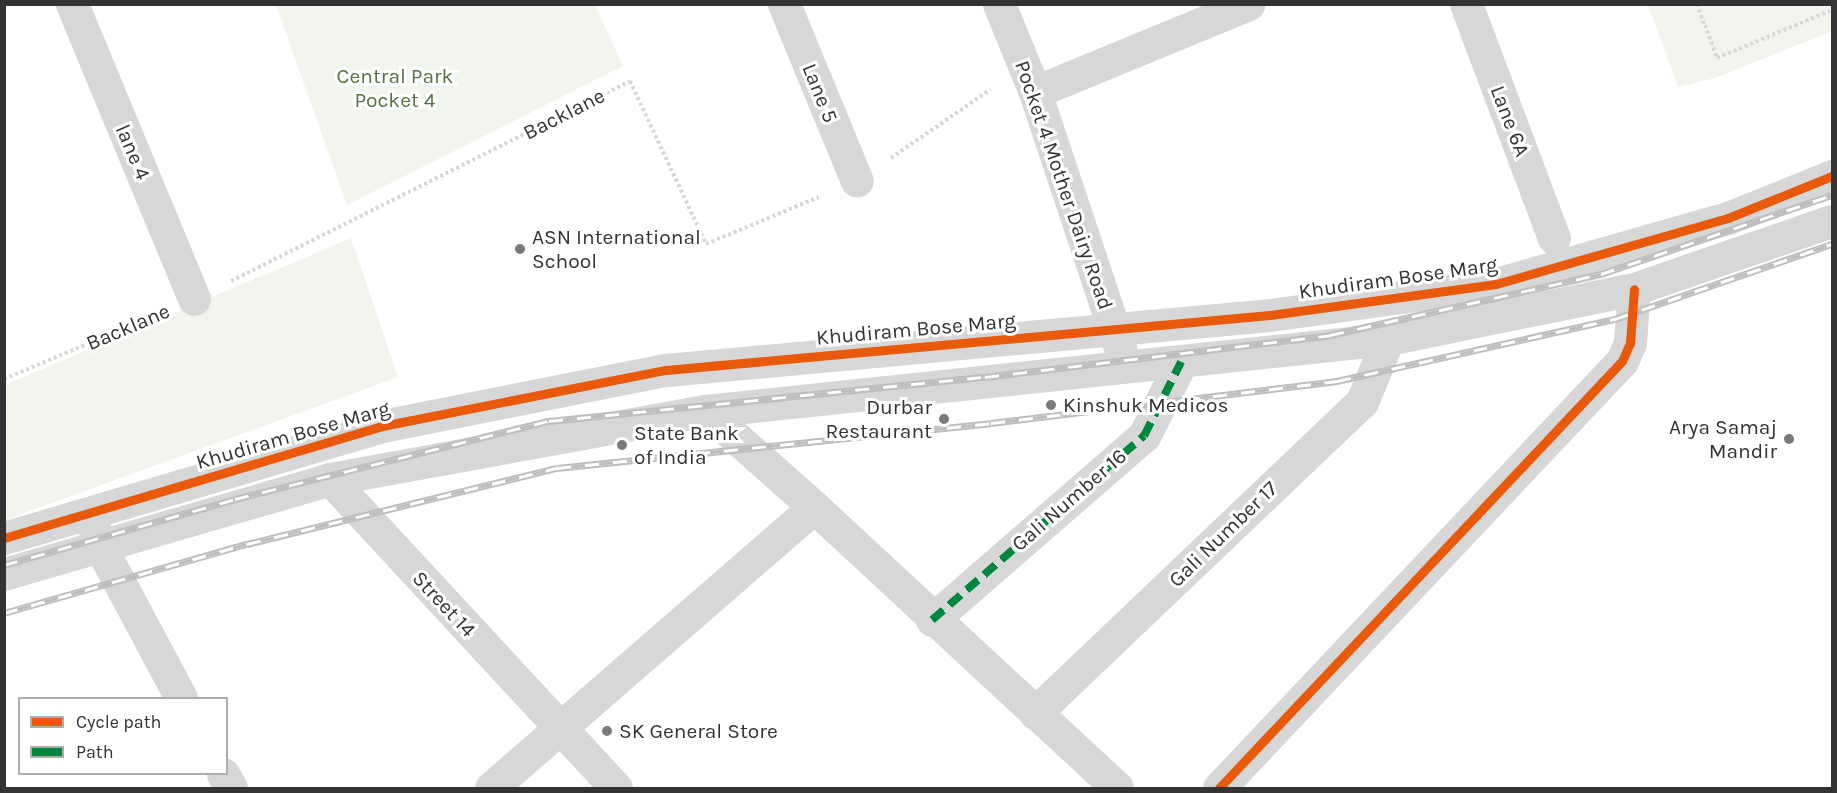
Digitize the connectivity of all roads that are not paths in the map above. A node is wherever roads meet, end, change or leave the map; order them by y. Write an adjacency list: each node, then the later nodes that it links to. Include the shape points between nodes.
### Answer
1 (72, 4): 12 (street, lane 4)
2 (784, 4): 8 (street, Lane 5)
3 (999, 4): 6 (street, Pocket 4 Mother Dairy Road)
4 (1249, 4): 6 (street)
5 (1466, 4): 10 (street, Lane 6A)
6 (1029, 79): 13 (street, Pocket 4 Mother Dairy Road)
7 (1833, 176): 13 (street, Khudiram Bose Marg, via 1728,218 1496,284 1270,315)
8 (856, 181)
9 (1833, 221): 11 (street)
10 (1554, 238)
11 (1634, 289): 14 (street); 33 (street, via 1630,343 1622,361)
12 (194, 299)
13 (1114, 328): 16 (street, Pocket 4 Mother Dairy Road); 20 (street, Khudiram Bose Marg, via 666,370 382,426)
14 (1388, 339): 15 (street); 26 (street, Gali Number 17, via 1362,402)
15 (1181, 362): 16 (street); 24 (street, Gali Number 16, via 1144,436)
16 (1126, 367): 17 (street)
17 (706, 411): 18 (street); 19 (street)
18 (330, 479): 22 (street); 27 (street, Street 14)
19 (814, 507): 24 (street); 27 (street)
20 (89, 513): 21 (street, Khudiram Bose Marg); 22 (street)
21 (4, 538)
22 (100, 546): 23 (street); 25 (street)
23 (4, 574)
24 (932, 620): 26 (street)
25 (180, 697)
26 (1035, 713): 32 (street)
27 (558, 728): 30 (street); 31 (street, Street 14)
28 (224, 775): 29 (street)
29 (231, 789)
30 (491, 789)
31 (616, 789)
32 (1117, 789)
33 (1219, 789)

